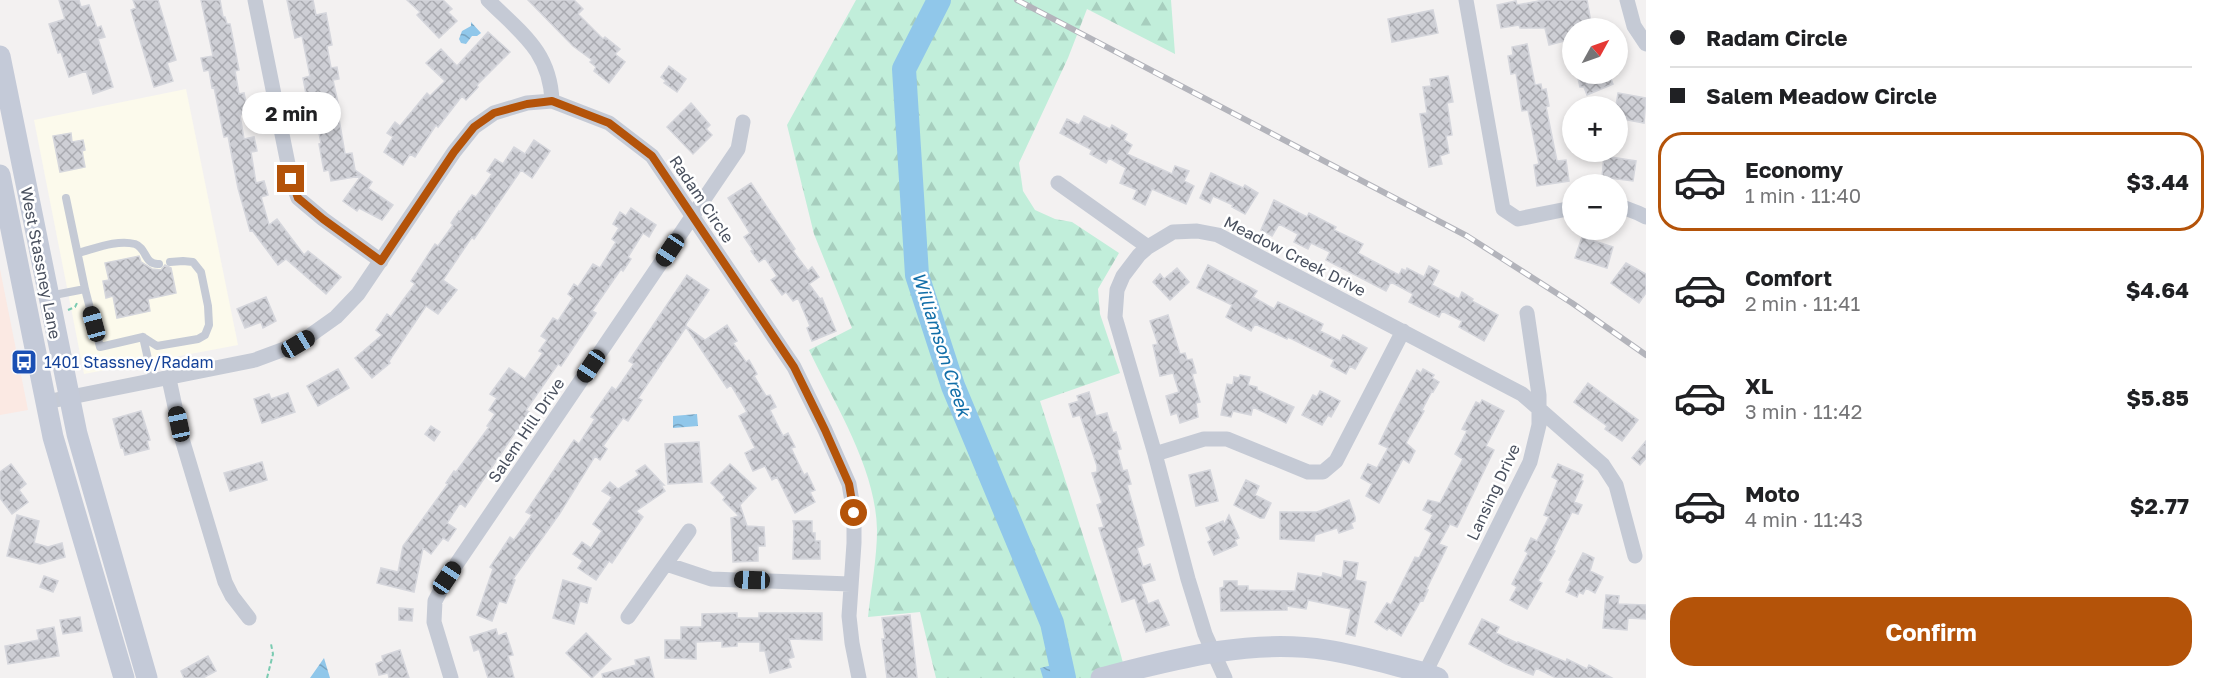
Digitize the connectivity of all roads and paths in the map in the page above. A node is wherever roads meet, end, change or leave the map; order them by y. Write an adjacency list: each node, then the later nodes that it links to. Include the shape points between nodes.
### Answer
1 (255, 0): 18 (street, via 298,198)
2 (488, 0): 7 (street, via 545,62)
3 (1466, 0): 12 (street, via 1503,209 1518,219)
4 (1627, 0): 5 (street, via 1634,26)
5 (1646, 44)
6 (0, 56): 22 (main road, West Stassney Lane)
7 (552, 101): 14 (street, Radam Circle, via 609,123 652,156); 18 (street, Radam Circle, via 494,113 474,127)
8 (743, 122): 14 (street, Salem Hill Drive, via 738,148)
9 (0, 175): 31 (main road, West Stassney Lane, via 11,251)
10 (1058, 183): 16 (street)
11 (66, 198): 17 (lane)
12 (1562, 209)
13 (1628, 210): 15 (street)
14 (693, 216): 37 (street, Radam Circle, via 794,367 849,484 855,543); 47 (street, Salem Hill Drive, via 447,578 435,601 435,622)
15 (1646, 218)
16 (1148, 247): 26 (street, Meadow Creek Drive, via 1173,232 1218,235); 33 (street, Meadow Creek Drive, via 1123,276 1114,317)
17 (78, 253): 20 (lane, via 132,244 141,249 149,262); 21 (lane)
18 (381, 261): 28 (street, Radam Circle, via 346,307 298,344 255,360)
19 (170, 262): 27 (lane, via 193,262 201,272 209,325 205,335 198,339 165,346 157,346)
20 (159, 264)
21 (85, 289): 22 (lane); 27 (lane, via 100,347)
22 (48, 296): 30 (main road, West Stassney Lane)
23 (77, 303): 24 (path)
24 (68, 310)
25 (1527, 313): 32 (street, Lansing Drive)
26 (1403, 331): 32 (street, Meadow Creek Drive, via 1522,394); 33 (street, via 1336,461 1323,472 1308,472 1227,439 1204,439)
27 (143, 337): 29 (lane)
28 (169, 379): 29 (street, Radam Circle); 39 (street, via 182,439 225,582)
29 (153, 381): 30 (street, Radam Circle)
30 (69, 398): 31 (street, Radam Circle); 42 (main road, West Stassney Lane, via 83,460)
31 (46, 402): 45 (main road, West Stassney Lane)
32 (1539, 410): 35 (street, Meadow Creek Drive, via 1602,465 1616,485); 43 (street, Lansing Drive, via 1530,462)
33 (1155, 454): 41 (street, Meadow Creek Drive, via 1188,579)
34 (689, 531): 36 (street)
35 (1635, 556)
36 (666, 564): 37 (street, via 711,579); 38 (street)
37 (850, 584): 48 (street, Radam Circle, via 850,625)
38 (628, 617)
39 (249, 618)
40 (271, 644): 46 (path, via 273,654)
41 (1213, 651): 43 (main road, via 1268,646 1326,650); 44 (main road); 49 (street, Meadow Creek Drive)
42 (146, 675): 45 (street)
43 (1431, 675)
44 (1108, 676)
45 (123, 678)
46 (267, 678)
47 (451, 678)
48 (859, 678)
49 (1225, 678)

